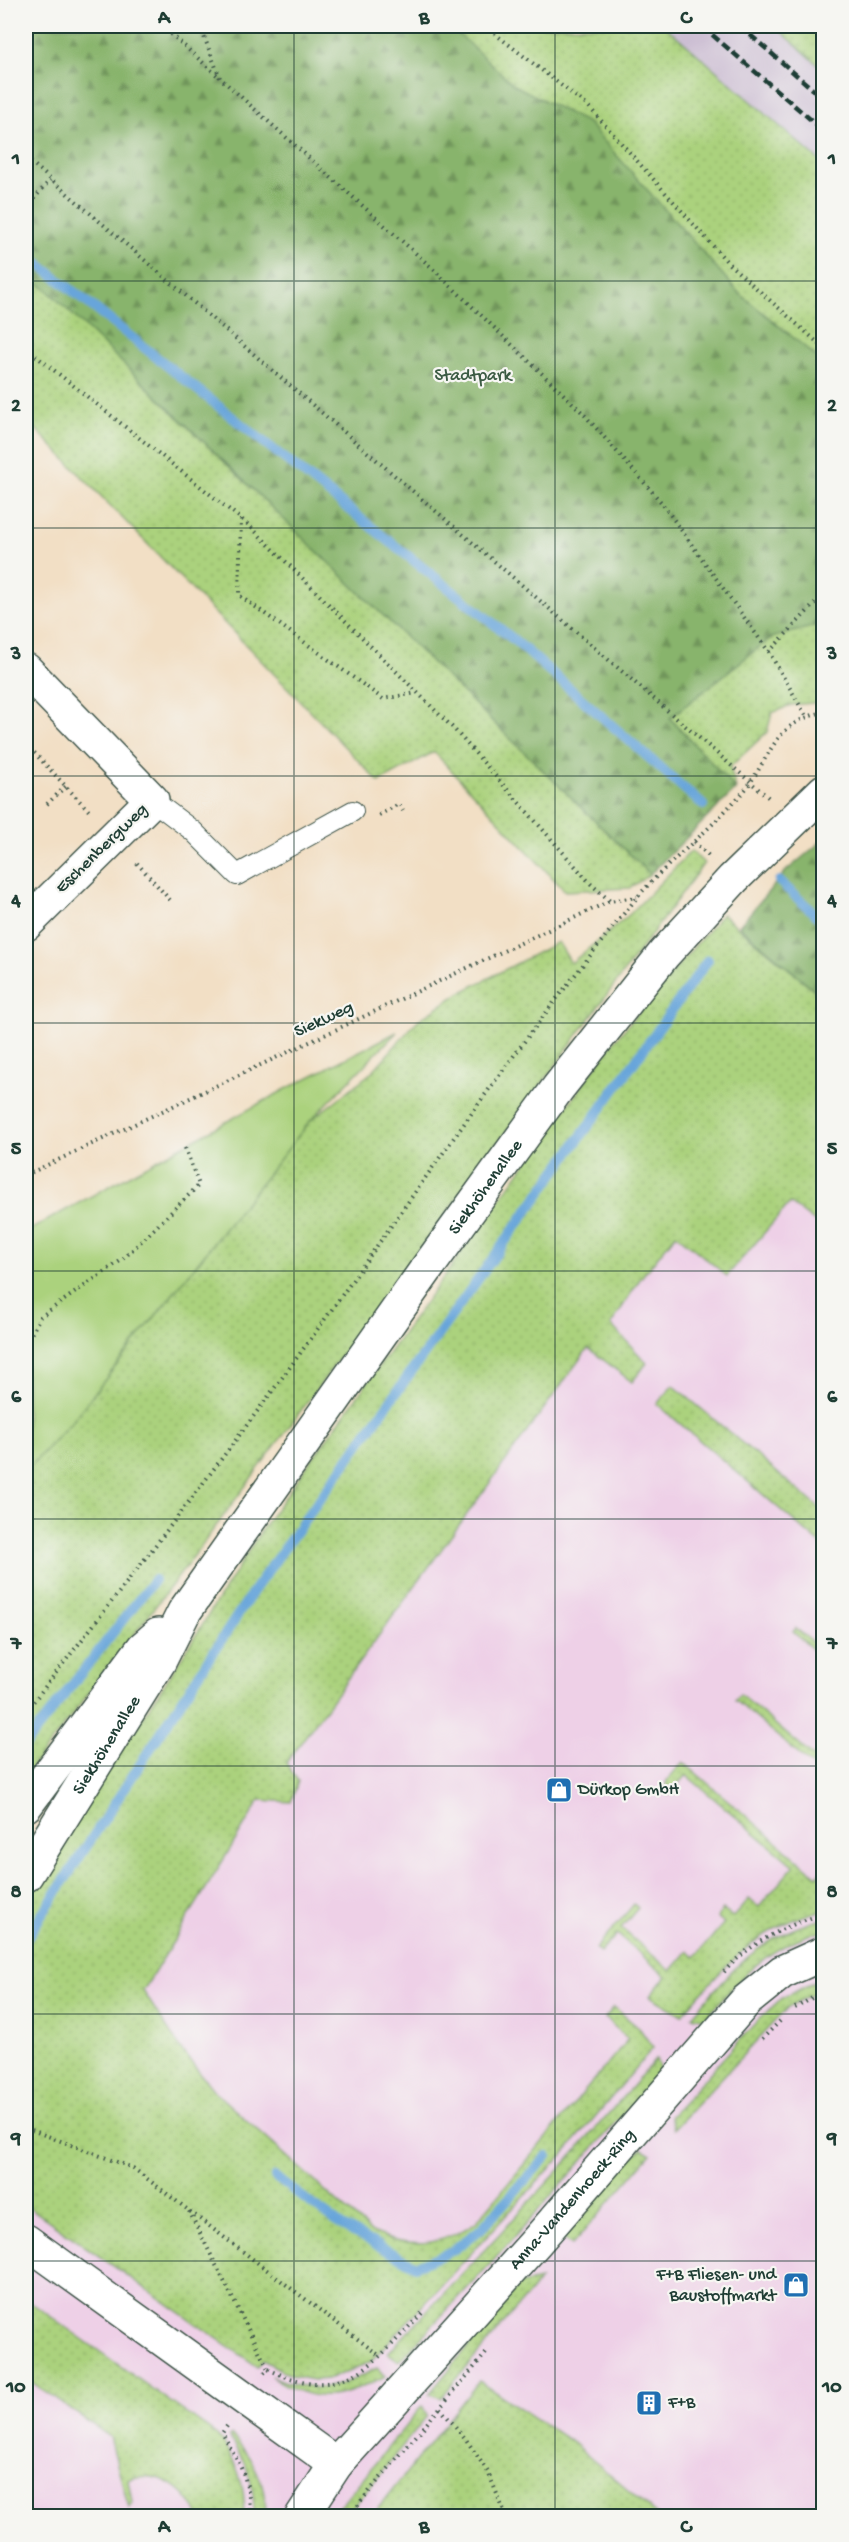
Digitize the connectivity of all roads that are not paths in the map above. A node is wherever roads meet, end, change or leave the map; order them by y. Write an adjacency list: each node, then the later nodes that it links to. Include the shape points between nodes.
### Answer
1 (26, 670): 3 (street, Eschenbergweg)
2 (824, 791): 6 (street, Siekhöhenallee, via 733,879 664,954 558,1088)
3 (152, 800): 4 (lane, via 193,831 237,875); 5 (street, Eschenbergweg)
4 (353, 811)
5 (26, 924)
6 (184, 1612): 7 (street, Siekhöhenallee, via 143,1648); 8 (street, Siekhöhenallee, via 159,1662)
7 (26, 1805)
8 (26, 1875)
9 (824, 1953): 13 (street, Anna-Vandenhoeck-Ring, via 782,1972 746,2001)
10 (26, 2241): 12 (street)
11 (26, 2266): 12 (street)
12 (241, 2406): 13 (street)
13 (330, 2472): 14 (street, Anna-Vandenhoeck-Ring)
14 (302, 2517)

